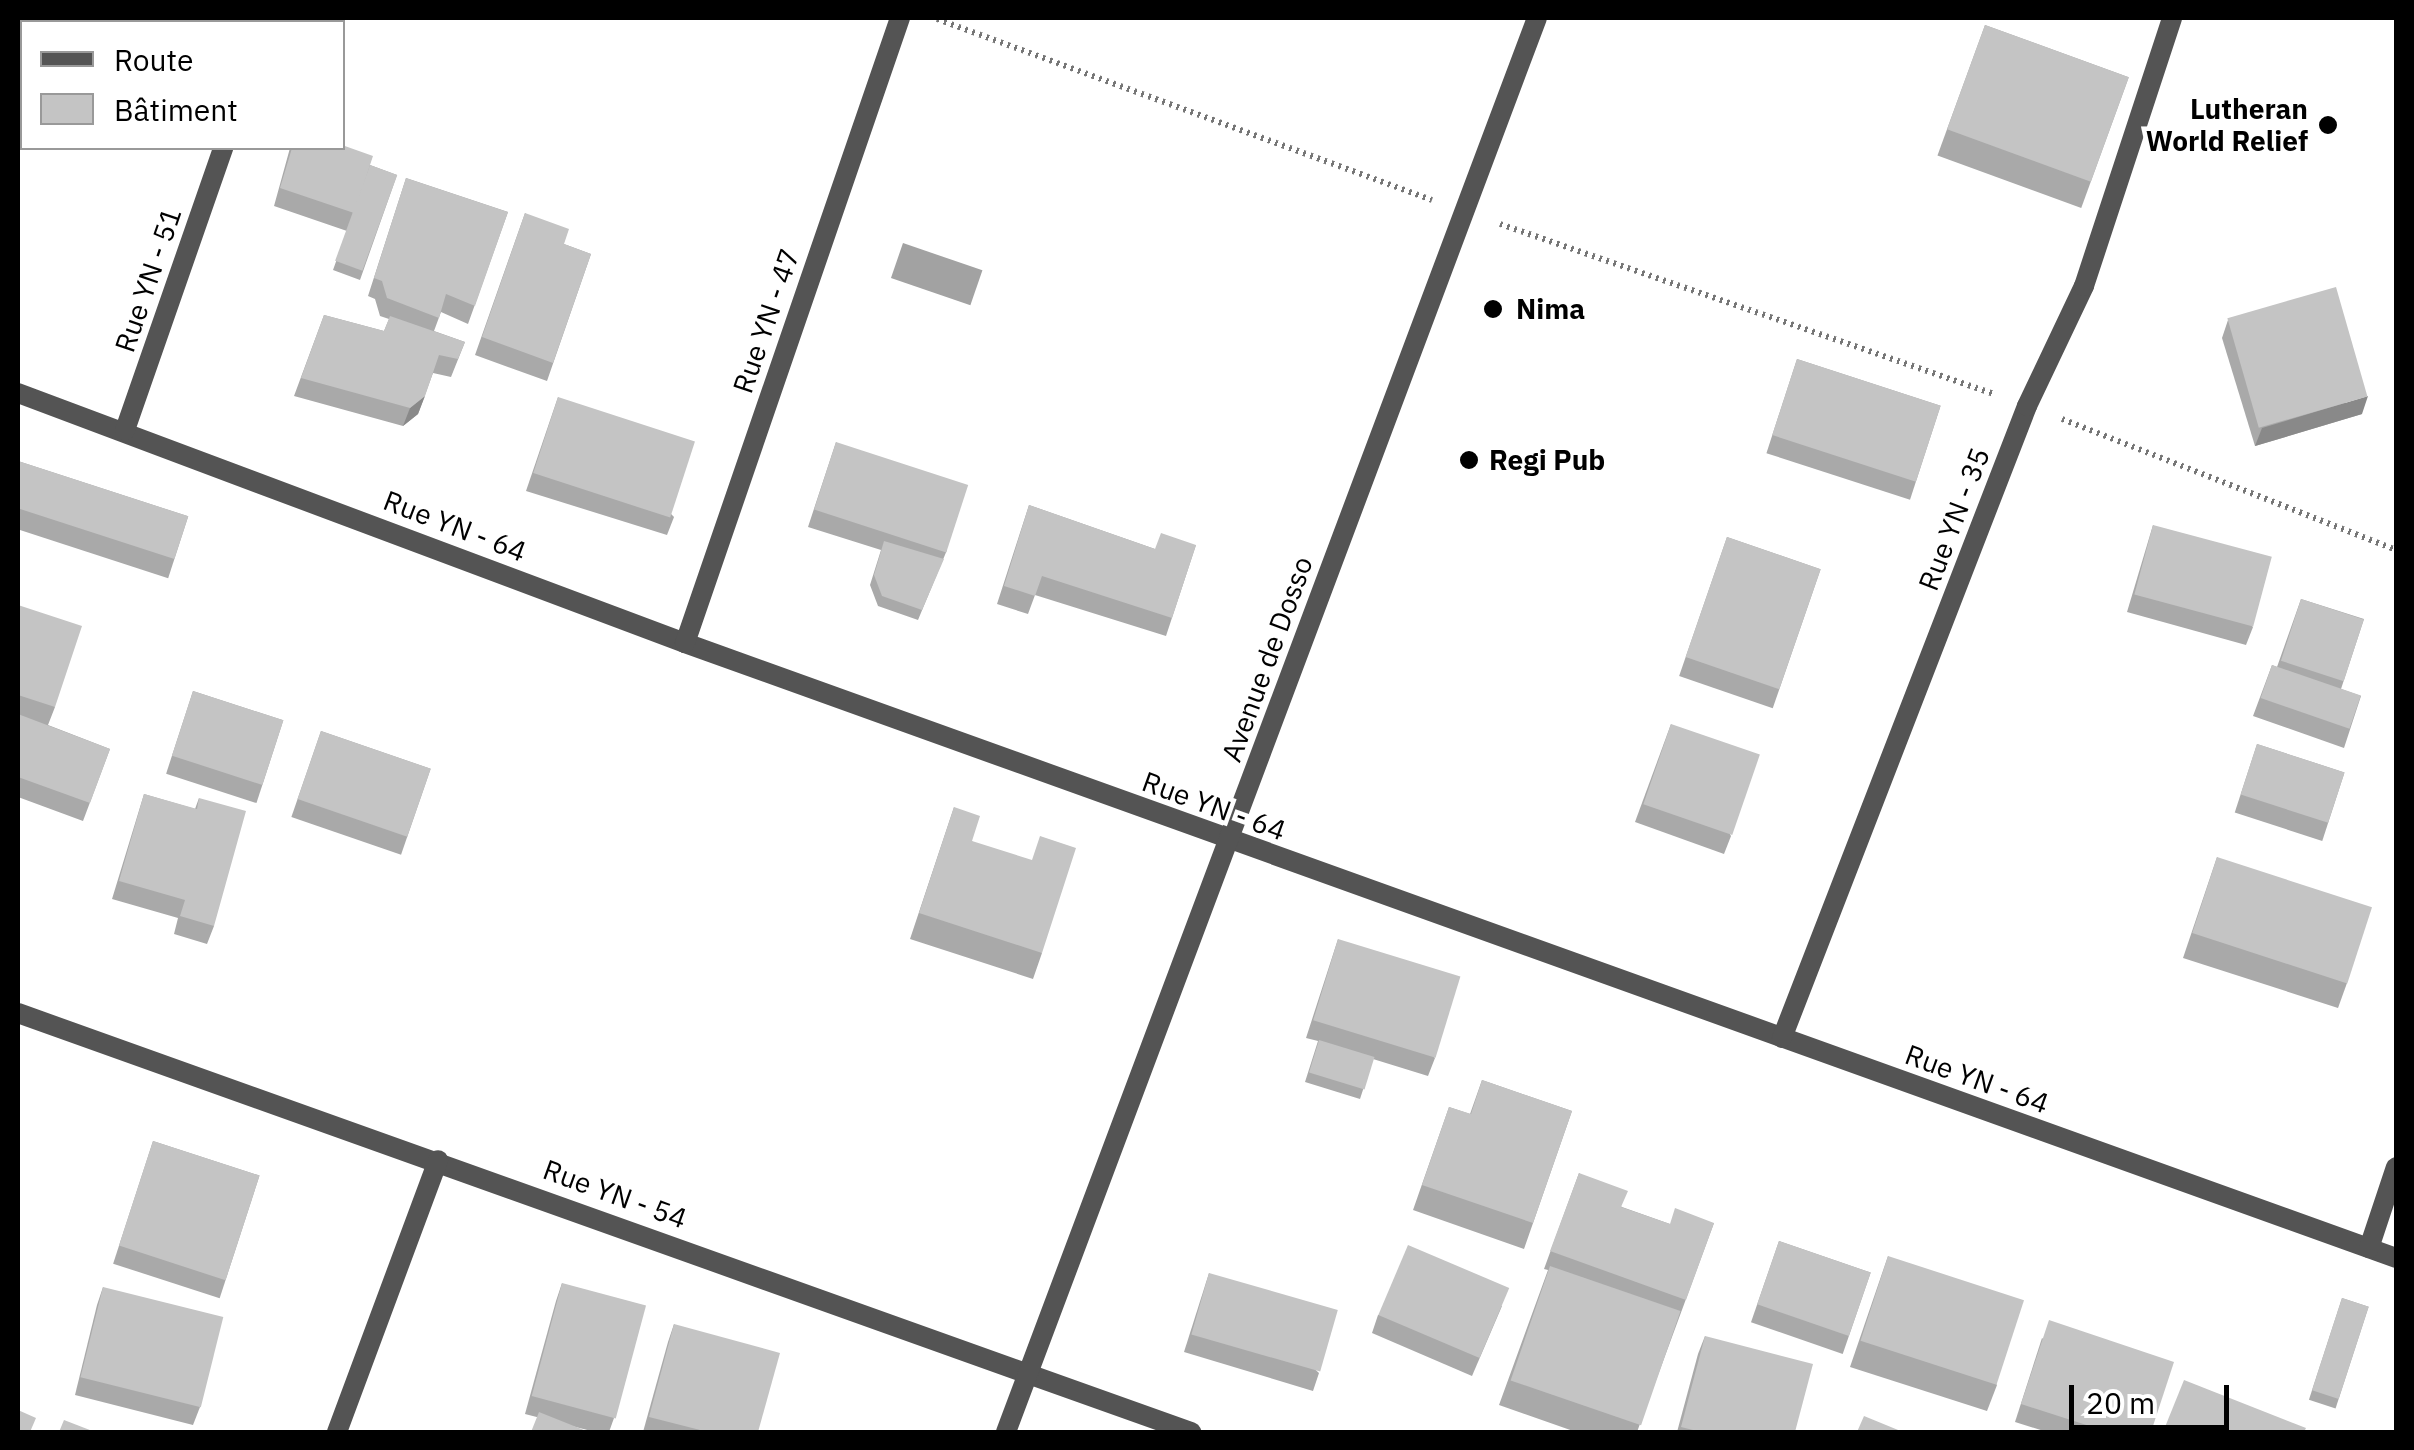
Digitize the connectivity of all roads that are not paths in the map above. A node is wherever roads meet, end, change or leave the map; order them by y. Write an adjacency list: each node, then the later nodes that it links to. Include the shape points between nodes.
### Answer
1 (900, 18): 7 (street, Rue YN - 47)
2 (1537, 18): 8 (street, Avenue de Dosso)
3 (2172, 18): 10 (street, Rue YN - 35, via 2084,286 2027,406)
4 (222, 150): 6 (street, Rue YN - 51)
5 (18, 393): 6 (street, Rue YN - 64)
6 (125, 430): 7 (street, Rue YN - 64)
7 (685, 643): 8 (street, Rue YN - 64)
8 (1229, 841): 10 (street, Rue YN - 64); 15 (street, Avenue de Dosso)
9 (18, 1013): 11 (street, Rue YN - 54)
10 (1782, 1038): 13 (street, Rue YN - 64)
11 (438, 1160): 15 (street, Rue YN - 54); 16 (street)
12 (2396, 1167): 13 (street)
13 (2369, 1248): 14 (street, Rue YN - 64)
14 (2396, 1258)
15 (1029, 1372): 17 (street, Avenue de Dosso); 18 (street, Rue YN - 54)
16 (337, 1432)
17 (1006, 1432)
18 (1191, 1432)

